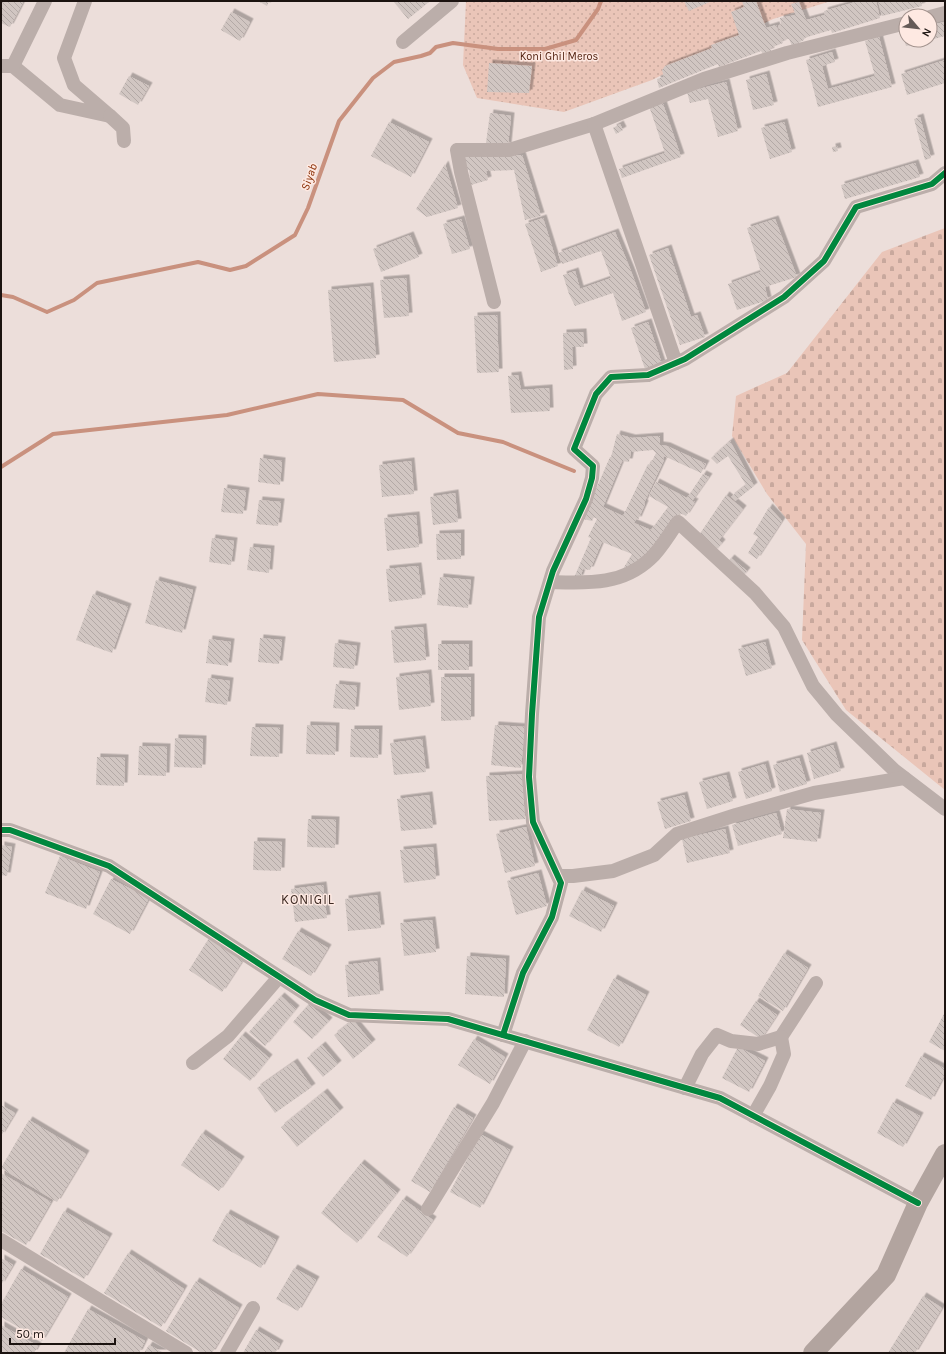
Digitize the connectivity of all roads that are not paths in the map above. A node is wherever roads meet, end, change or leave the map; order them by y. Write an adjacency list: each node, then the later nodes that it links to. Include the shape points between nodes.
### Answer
1 (45, 1): 6 (street)
2 (85, 1): 7 (street, via 64,58 74,85)
3 (452, 1): 5 (street)
4 (898, 25): 8 (street, via 787,53 704,79)
5 (403, 42)
6 (7, 66): 7 (street, via 60,105)
7 (110, 116): 9 (street, via 123,128)
8 (594, 124): 11 (street, via 509,150 458,150 461,172); 12 (street)
9 (124, 141)
10 (945, 173): 12 (street, via 932,184 856,207 824,261 784,298)
11 (494, 302)
12 (676, 363): 13 (street, via 648,375 612,377 596,394 574,449 593,466 592,478 586,499)
13 (550, 582): 14 (street, via 595,583 635,571 651,559 678,522 756,593 784,627 813,686 837,715); 17 (street, via 539,617 529,777 533,822)
14 (904, 778): 15 (street); 17 (street, via 814,793 736,815 678,834 654,856 613,871)
15 (945, 809)
16 (1, 830): 18 (street, via 10,830 110,866)
17 (559, 876): 20 (street, via 561,883 552,917 523,974)
18 (279, 976): 20 (street, via 315,1000 349,1015 448,1019); 23 (street, via 228,1036)
19 (816, 983): 21 (street)
20 (503, 1035): 22 (street)
21 (781, 1037): 24 (street, via 758,1044 732,1041 717,1035 702,1054); 25 (street, via 784,1054)
22 (525, 1042): 24 (street); 28 (street, via 493,1103)
23 (193, 1063)
24 (685, 1088): 25 (street, via 720,1098)
25 (753, 1116): 27 (street)
26 (945, 1154): 27 (main road)
27 (918, 1203): 33 (main road, via 886,1275)
28 (428, 1209)
29 (1, 1240): 31 (street)
30 (253, 1308): 32 (street)
31 (186, 1353)
32 (227, 1353)
33 (812, 1353)

